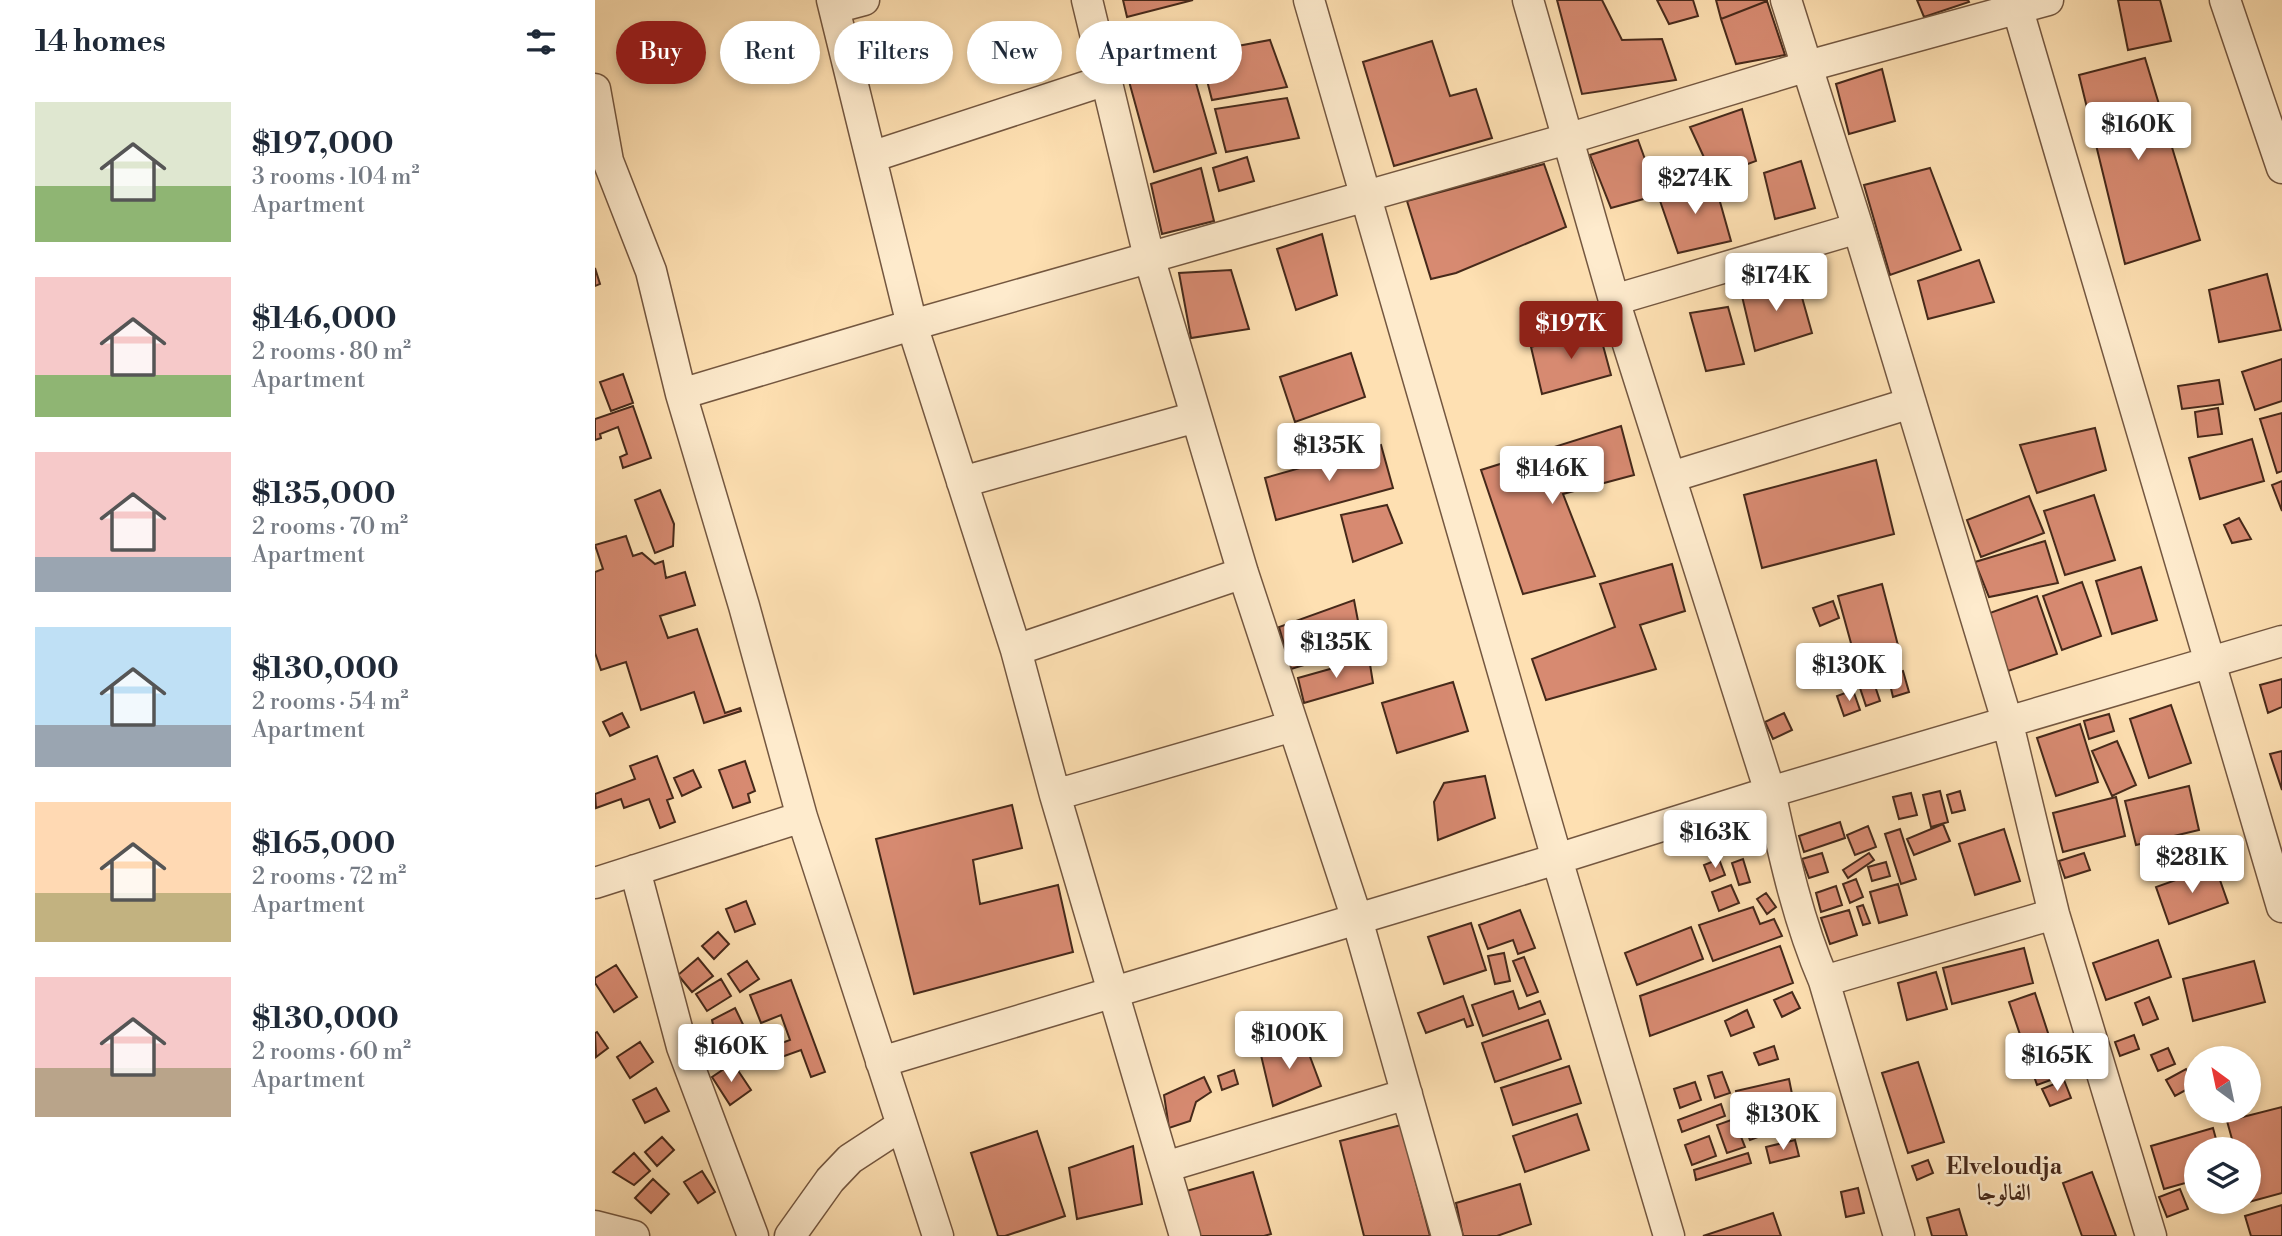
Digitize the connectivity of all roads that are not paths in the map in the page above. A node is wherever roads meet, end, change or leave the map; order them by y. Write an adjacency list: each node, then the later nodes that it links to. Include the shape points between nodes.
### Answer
1 (864, 0): 8 (street)
2 (1087, 0): 10 (street)
3 (1309, 0): 20 (street)
4 (1528, 0): 16 (street)
5 (1786, 0): 11 (street)
6 (2048, 0): 9 (street)
7 (2225, 0): 15 (street)
8 (833, 4): 17 (street)
9 (2016, 4): 11 (street); 33 (street)
10 (1092, 21)
11 (1808, 66): 16 (street); 21 (street)
12 (1094, 84): 17 (street)
13 (1107, 84): 22 (street)
14 (595, 89): 18 (street)
15 (2271, 102): 19 (street)
16 (1567, 139): 20 (street); 23 (street)
17 (871, 158): 24 (street)
18 (601, 163): 25 (street, via 651,271)
19 (2282, 168)
20 (1367, 196): 22 (street); 39 (street)
21 (1858, 228): 23 (street); 26 (street)
22 (1149, 257): 24 (street); 27 (street)
23 (1614, 300): 28 (street)
24 (912, 324): 25 (street); 29 (street)
25 (681, 394): 38 (street)
26 (1911, 402): 28 (street); 34 (street)
27 (1196, 417): 29 (street); 30 (street)
28 (1671, 477): 36 (street)
29 (962, 482): 32 (street)
30 (1243, 573): 32 (street); 35 (street)
31 (2282, 642): 33 (street)
32 (1016, 650): 37 (street)
33 (2209, 663): 34 (street); 42 (street)
34 (2008, 724): 36 (street); 43 (street)
35 (1293, 726): 37 (street); 44 (street)
36 (1770, 792): 39 (street); 45 (street, via 1810,948)
37 (1055, 795): 46 (street)
38 (802, 817): 40 (street); 47 (street)
39 (1557, 859): 44 (street); 58 (street)
40 (635, 870): 41 (street); 53 (street, via 682,1046)
41 (597, 874)
42 (2282, 907)
43 (2054, 914): 45 (street); 60 (street)
44 (1357, 919): 46 (street); 48 (street)
45 (1824, 981): 59 (street)
46 (1113, 992): 47 (street); 50 (street)
47 (881, 1062): 49 (street)
48 (1407, 1094): 50 (street); 57 (street)
49 (902, 1125): 54 (street, via 850,1159); 55 (street)
50 (1165, 1167): 56 (street)
51 (595, 1226): 52 (street)
52 (634, 1236)
53 (753, 1236)
54 (790, 1236)
55 (938, 1236)
56 (1185, 1236)
57 (1447, 1236)
58 (1669, 1236)
59 (1899, 1236)
60 (2151, 1236)

